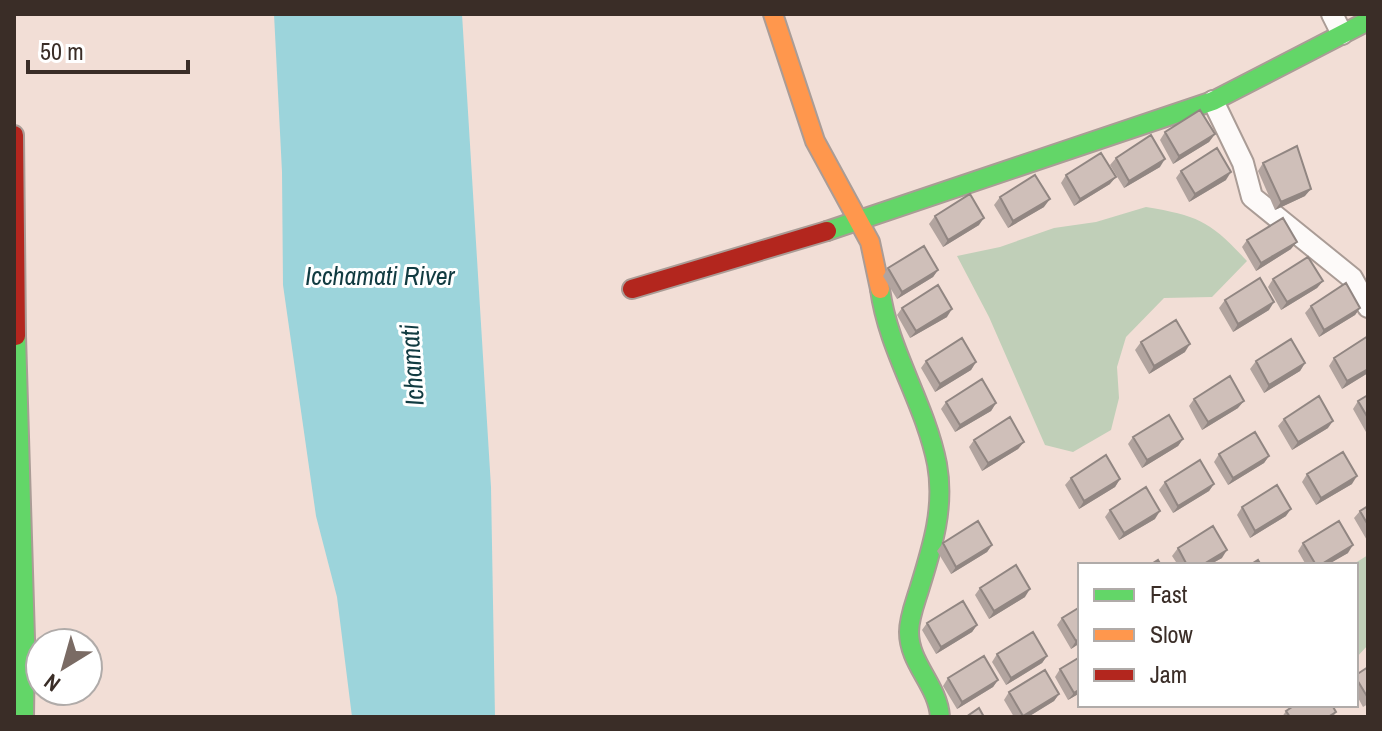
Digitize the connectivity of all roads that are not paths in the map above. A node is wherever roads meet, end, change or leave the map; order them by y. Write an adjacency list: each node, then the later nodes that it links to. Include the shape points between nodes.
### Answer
1 (773, 14): 7 (street, via 815,140)
2 (1332, 14): 4 (street)
3 (1368, 21): 4 (street)
4 (1342, 34): 5 (street)
5 (1213, 101): 7 (street); 9 (street, via 1243,163 1252,197 1352,278)
6 (14, 135): 10 (street)
7 (860, 221): 8 (street); 12 (street, via 877,261 880,300 920,407 940,486 939,519 908,636 933,688)
8 (632, 289)
9 (1368, 307)
10 (16, 443): 11 (street)
11 (24, 717)
12 (940, 717)

